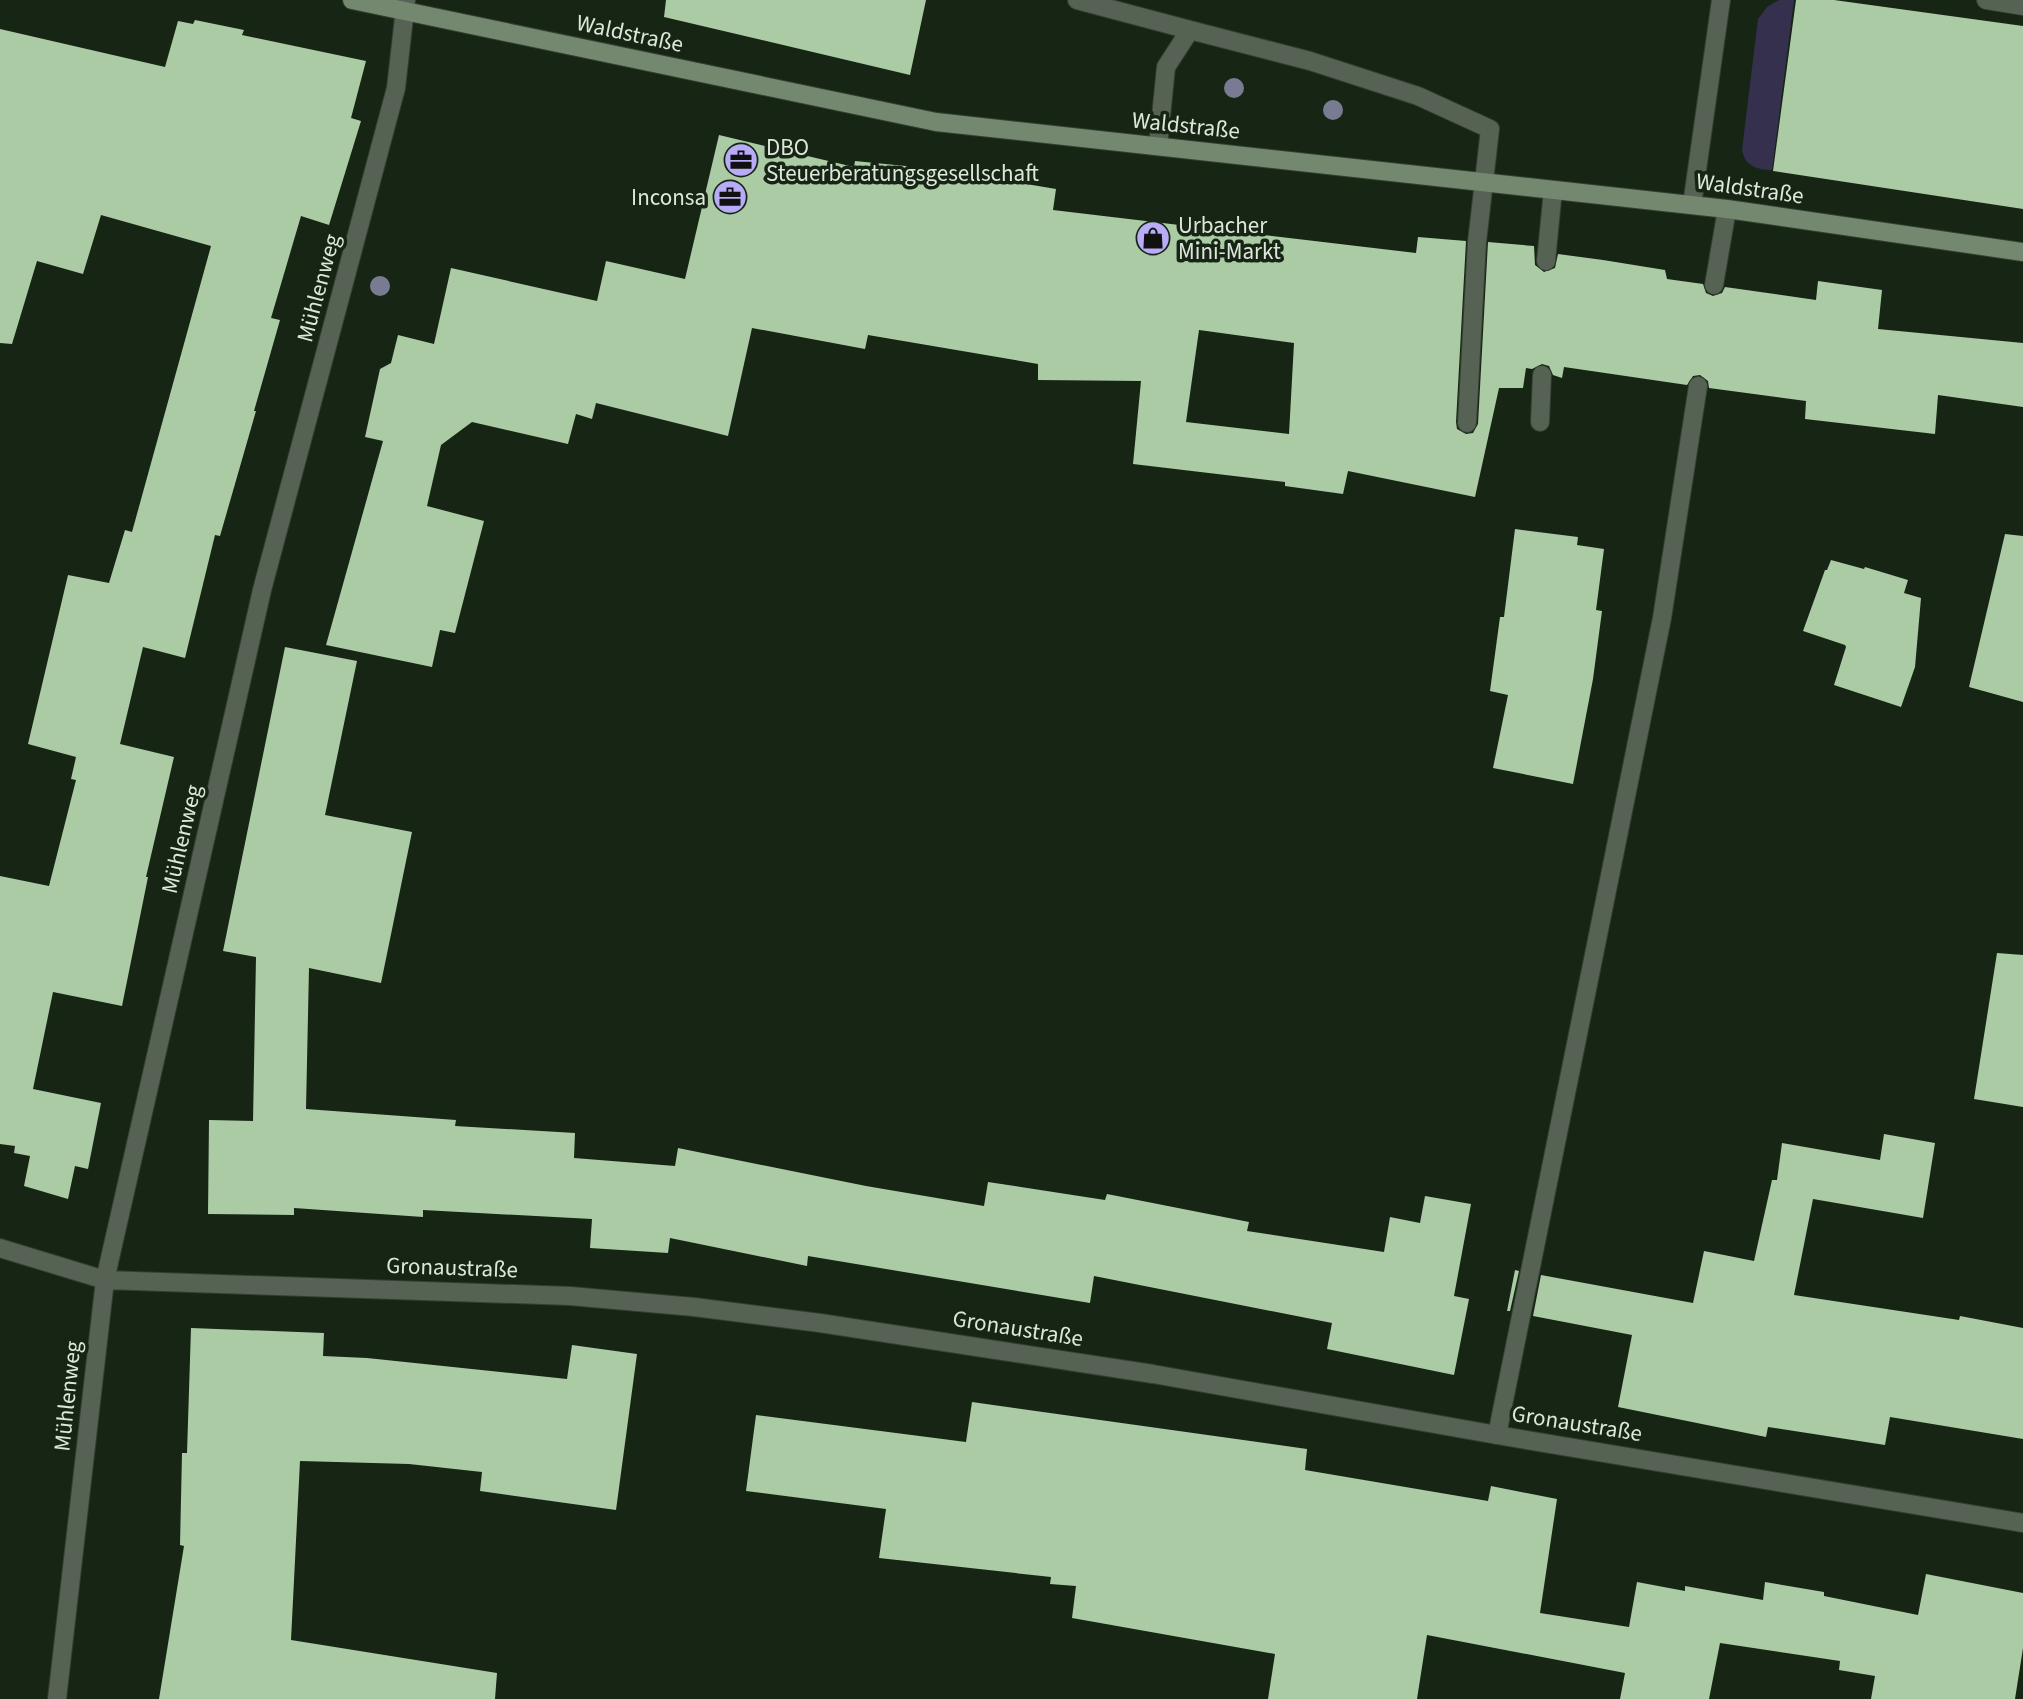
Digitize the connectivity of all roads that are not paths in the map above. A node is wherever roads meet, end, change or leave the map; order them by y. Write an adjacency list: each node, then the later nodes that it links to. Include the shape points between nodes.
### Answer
1 (352, 0): 5 (main road, Waldstraße)
2 (1077, 0): 7 (street)
3 (1721, 0): 11 (street)
4 (1986, 0): 6 (street)
5 (405, 5): 8 (main road, Waldstraße, via 936,122); 21 (street, Mühlenweg, via 396,88 262,590)
6 (2023, 6)
7 (1190, 30): 8 (street, via 1166,67); 9 (street, via 1405,92 1490,129)
8 (1158, 146): 9 (main road, Waldstraße)
9 (1484, 182): 10 (main road, Waldstraße); 19 (street)
10 (1553, 190): 11 (main road, Waldstraße); 14 (street)
11 (1692, 205): 12 (main road, Waldstraße)
12 (1727, 209): 13 (main road, Waldstraße); 15 (street)
13 (2023, 252)
14 (1546, 261)
15 (1714, 285)
16 (1542, 375): 18 (street)
17 (1698, 387): 22 (street, via 1662,618)
18 (1540, 422)
19 (1467, 423)
20 (0, 1248): 21 (street, Gronaustraße)
21 (105, 1280): 22 (street, Gronaustraße, via 570,1296 694,1307 1153,1374); 24 (street, Mühlenweg)
22 (1497, 1435): 23 (street, Gronaustraße)
23 (2023, 1523)
24 (57, 1699)

